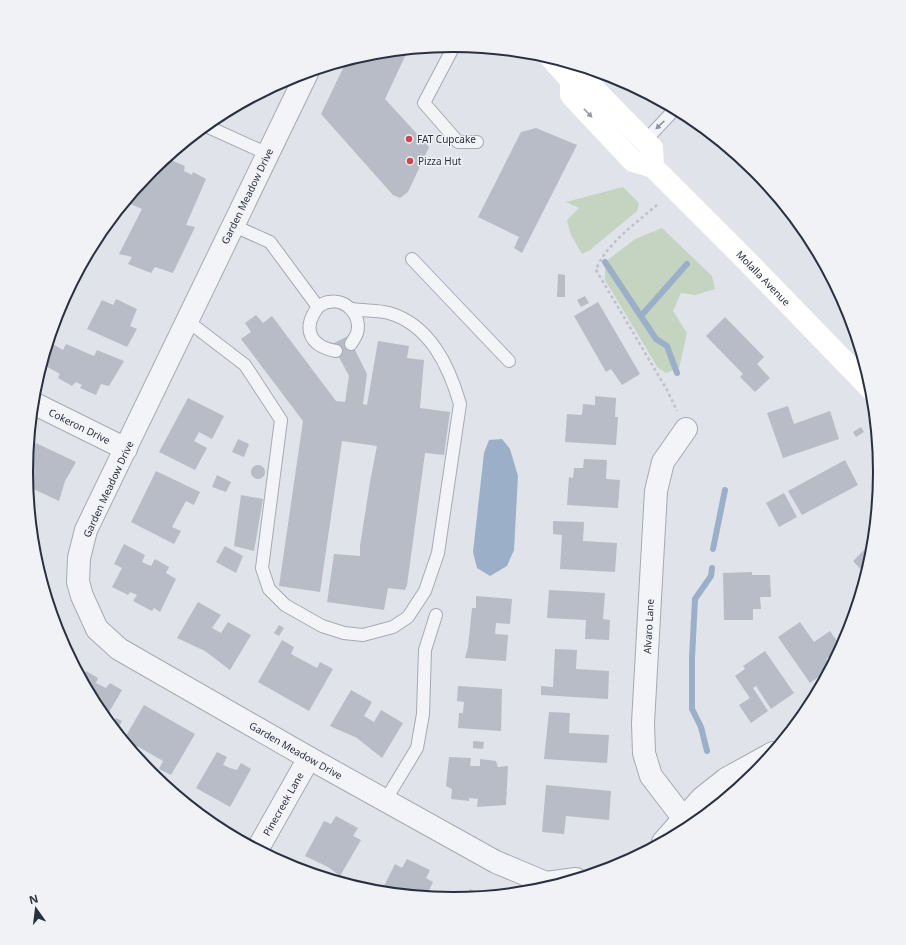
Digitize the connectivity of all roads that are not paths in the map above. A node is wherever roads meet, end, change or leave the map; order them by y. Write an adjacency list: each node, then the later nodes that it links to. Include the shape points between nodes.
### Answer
1 (451, 52): 8 (lane, via 424,103 458,142)
2 (558, 66): 4 (main road)
3 (304, 80): 9 (street, Garden Meadow Drive)
4 (571, 80): 7 (main road, via 588,83); 10 (main road, Molalla Avenue, one-way to 10, via 571,96 633,161)
5 (671, 114): 7 (lane, one-way to 7)
6 (212, 129): 9 (lane)
7 (645, 141): 10 (main road, via 652,148)
8 (477, 142)
9 (268, 154): 11 (street, Garden Meadow Drive)
10 (653, 167): 19 (main road, Molalla Avenue)
11 (232, 225): 13 (lane, via 270,242); 15 (street, Garden Meadow Drive)
12 (412, 259): 18 (lane)
13 (318, 307): 14 (lane, via 329,302 342,303); 17 (lane, via 310,317 309,330 314,341 324,349)
14 (352, 309): 15 (lane, via 388,313 411,322 426,336 441,357 453,380 460,404 438,552 425,591 408,617 394,627 363,636 322,626 285,605 268,589 262,568 281,420 245,365); 16 (lane, via 358,320 358,333)
15 (189, 322): 22 (street, Garden Meadow Drive)
16 (351, 344)
17 (336, 351)
18 (509, 361)
19 (863, 380)
20 (39, 406): 22 (street, Cokeron Drive)
21 (686, 429): 27 (street, Alvaro Lane, via 663,462 656,491 643,723 644,753 651,776)
22 (126, 449): 24 (street, Garden Meadow Drive, via 86,530 79,558 78,582 97,629 119,649)
23 (436, 615): 26 (lane, via 425,650 423,714 417,748)
24 (309, 758): 26 (street, Garden Meadow Drive); 29 (street, Pinecreek Lane)
25 (757, 762): 27 (street, via 726,779 702,798)
26 (385, 801): 30 (street, Garden Meadow Drive, via 511,868)
27 (684, 819): 28 (street)
28 (675, 828)
29 (260, 845)
30 (544, 882)

